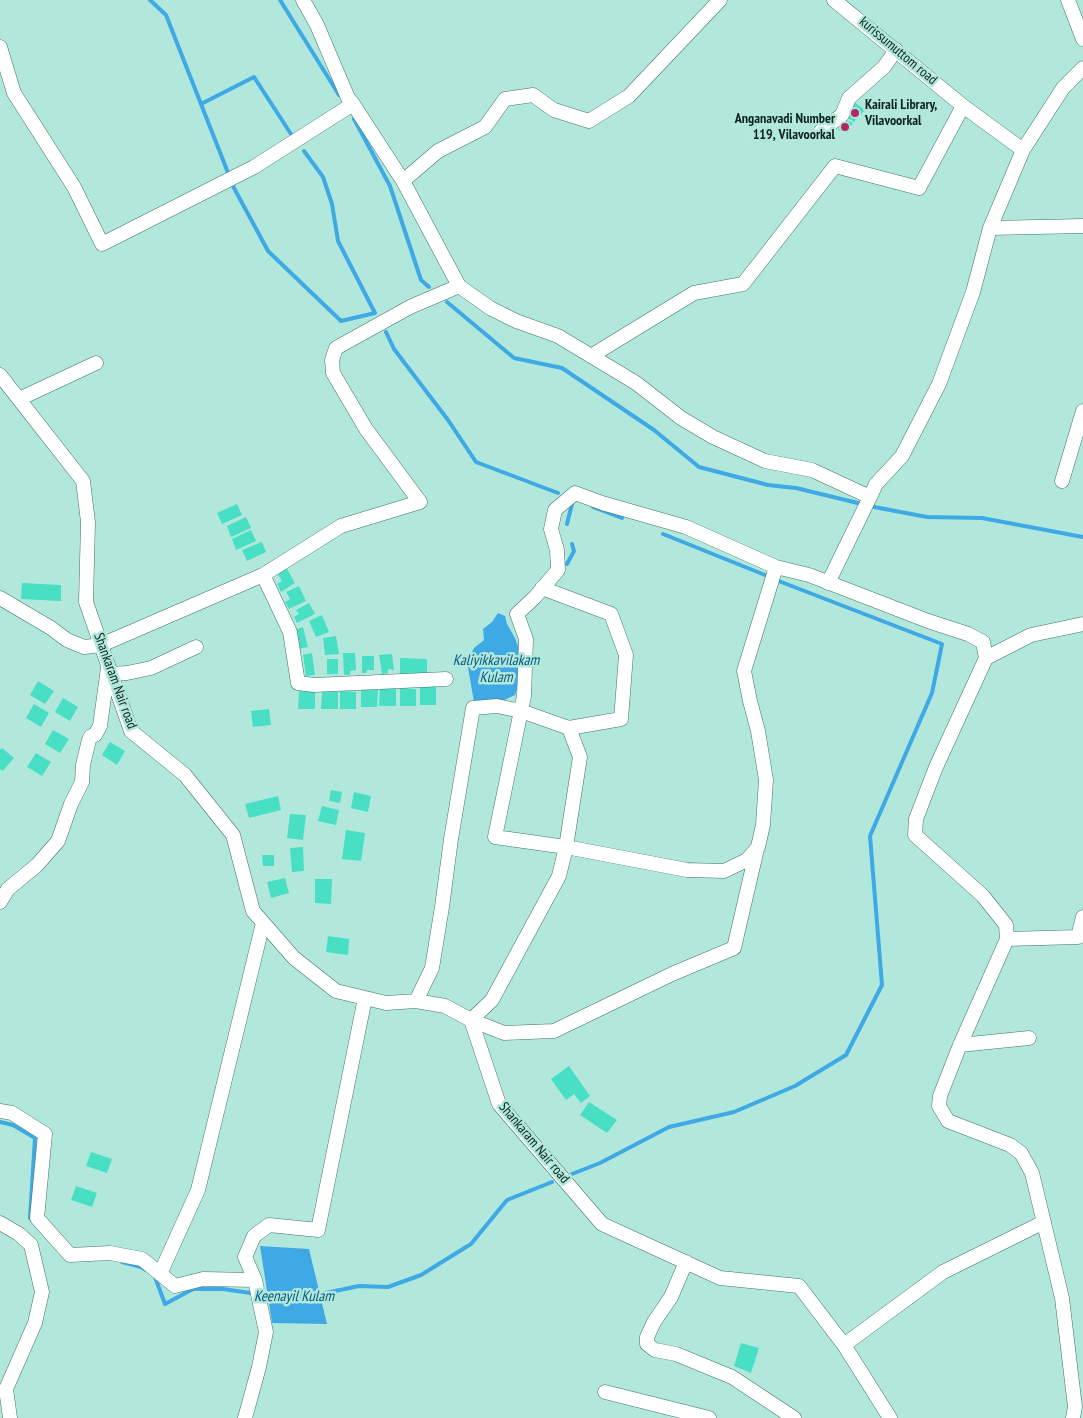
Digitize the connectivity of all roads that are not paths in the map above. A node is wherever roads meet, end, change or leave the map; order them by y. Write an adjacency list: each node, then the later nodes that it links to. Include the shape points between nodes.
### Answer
1 (302, 0): 9 (street)
2 (720, 0): 13 (street, via 629,96 589,121 554,110 532,95 505,99 485,126 438,152)
3 (834, 0): 7 (street, kurissumuttom road)
4 (1068, 0): 5 (street)
5 (1083, 39)
6 (0, 47): 9 (street, via 14,93 74,187 102,244 254,167)
7 (896, 50): 10 (street, kurissumuttom road); 11 (street, via 884,67 849,98 842,115)
8 (1083, 68): 12 (street, via 1063,88)
9 (353, 104): 13 (street)
10 (963, 106): 12 (street, kurissumuttom road); 17 (street, via 919,188 835,166 742,284 694,293)
11 (821, 131)
12 (1023, 150): 15 (street)
13 (403, 181): 16 (street)
14 (1083, 226): 15 (street)
15 (990, 228): 23 (street, via 973,292 939,384 902,456 876,484)
16 (459, 286): 17 (street, via 490,308 558,336); 25 (street, via 410,307 336,348 332,360 333,373 362,422 420,502 341,526)
17 (591, 356): 23 (street, via 713,437 765,462 812,470)
18 (96, 363): 20 (street)
19 (0, 375): 20 (street, Shankaram Nair road)
20 (19, 399): 30 (street, Shankaram Nair road, via 83,481 88,522 86,602)
21 (1083, 412): 22 (street)
22 (1062, 481)
23 (869, 497): 26 (street)
24 (774, 574): 26 (street, via 809,575); 27 (street, via 686,527 575,493 555,510 551,529 558,570); 38 (street, via 744,671 766,780)
25 (263, 575): 30 (street); 34 (street, via 290,632 298,683)
26 (828, 583): 32 (street, via 968,634 983,642)
27 (542, 588): 35 (street, via 517,614 526,639); 36 (street, via 611,614 626,655 621,719)
28 (0, 598): 30 (street, via 67,640 84,647)
29 (1083, 624): 32 (street, via 1031,636)
30 (101, 645): 33 (street, Shankaram Nair road)
31 (196, 647): 33 (street, via 151,668 127,674)
32 (986, 658): 42 (street, via 936,767 916,819 914,835 983,896 1006,926)
33 (110, 670): 39 (street, via 100,726 89,740 82,782 58,842 8,889); 41 (street, Shankaram Nair road, via 131,731 185,775 233,835 253,911)
34 (446, 679)
35 (521, 711): 36 (street); 37 (street, via 495,837); 44 (street, via 497,706 473,708 432,968)
36 (569, 728): 37 (street, via 580,757)
37 (566, 847): 38 (street, via 687,870 724,871 747,860); 45 (street, via 559,876 492,1000)
38 (758, 847): 45 (street, via 734,948 554,1031 504,1032)
39 (0, 902)
40 (1083, 917): 42 (street, via 1078,937)
41 (263, 922): 43 (street, Shankaram Nair road, via 294,958 336,991); 53 (street, via 198,1190)
42 (1006, 939): 47 (street)
43 (365, 998): 44 (street, Shankaram Nair road, via 386,1003); 54 (street, via 318,1230 268,1225 254,1236 245,1257)
44 (416, 1001): 45 (street, Shankaram Nair road, via 445,1006)
45 (471, 1020): 52 (street, Shankaram Nair road, via 499,1104 602,1224)
46 (1029, 1038): 47 (street)
47 (960, 1044): 49 (street, via 938,1106 948,1121 1010,1145 1020,1153 1032,1173)
48 (0, 1111): 51 (street, via 12,1113 45,1134 37,1218)
49 (1044, 1222): 55 (street, via 943,1272); 62 (street, via 1062,1298 1075,1407)
50 (0, 1223): 51 (street, via 19,1234)
51 (42, 1241): 53 (street, via 70,1255 110,1252 142,1259); 57 (street, via 42,1292 34,1323 6,1389)
52 (686, 1262): 55 (street, Shankaram Nair road, via 720,1278 799,1286); 60 (street, via 671,1297 654,1322 647,1344 655,1350 676,1354 732,1377)
53 (160, 1274): 54 (street, via 175,1286 203,1279)
54 (257, 1289): 58 (street, via 266,1332)
55 (844, 1345): 61 (street, Shankaram Nair road)
56 (605, 1392): 59 (street)
57 (10, 1418)
58 (244, 1418)
59 (709, 1418)
60 (794, 1418)
61 (890, 1418)
62 (1073, 1418)

